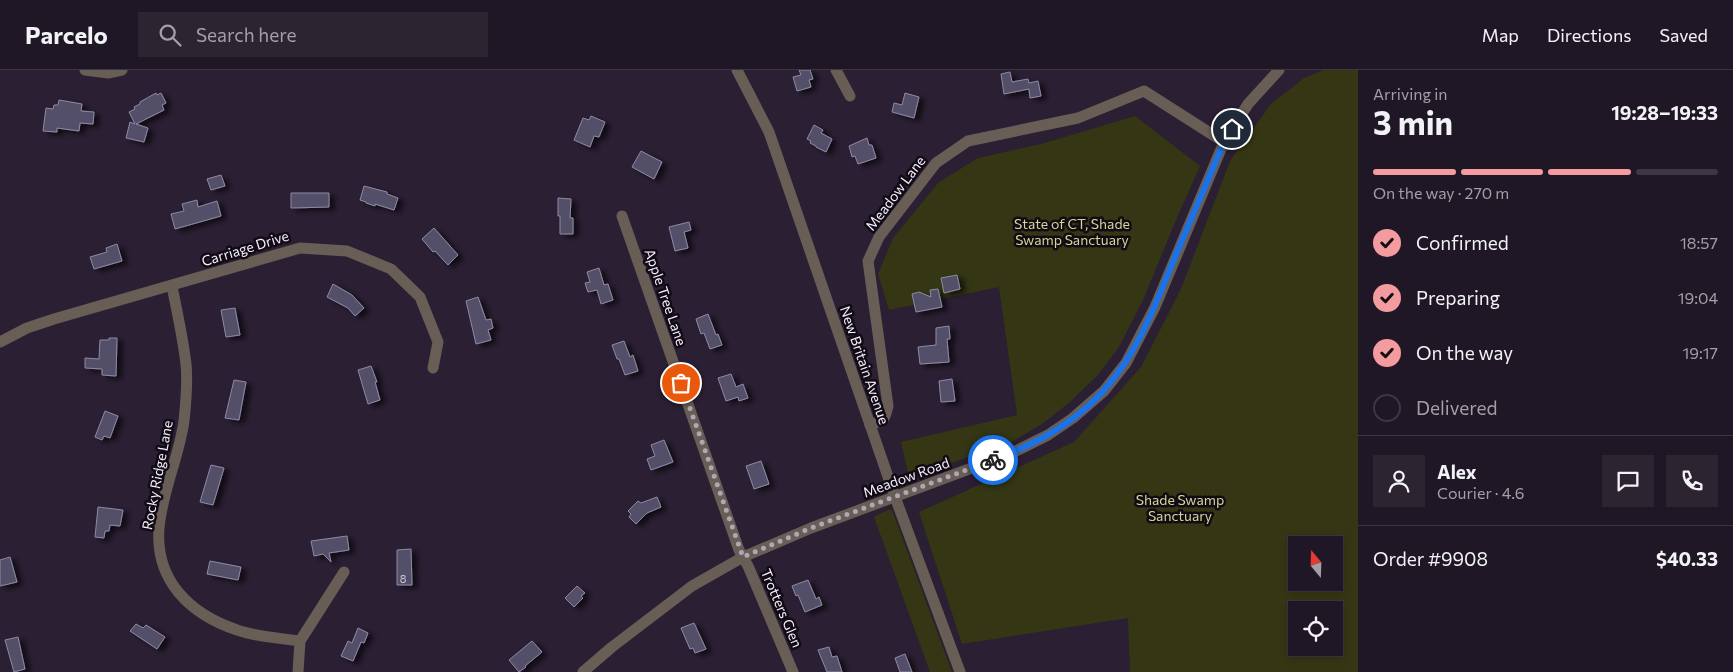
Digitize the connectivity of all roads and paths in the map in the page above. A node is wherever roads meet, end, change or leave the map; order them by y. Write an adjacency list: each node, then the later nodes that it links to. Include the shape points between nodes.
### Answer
1 (85, 70): 2 (street, via 108,73)
2 (122, 70)
3 (737, 70): 12 (street, New Britain Avenue, via 769,132)
4 (836, 70): 6 (street)
5 (1279, 70): 7 (street, Meadow Road, via 1248,104)
6 (850, 96)
7 (1224, 142): 12 (street, Meadow Lane, via 1144,91 1078,118 968,141 936,163 878,237 868,261 888,406 886,417); 13 (street, Meadow Road, via 1155,306 1126,363 1104,391 1048,435 1012,453)
8 (622, 216): 14 (street, Apple Tree Lane)
9 (172, 286): 10 (street, Carriage Drive, via 54,319); 11 (street, Carriage Drive, via 300,248 347,251 392,269 420,297 438,342); 16 (street, Rocky Ridge Lane, via 186,365 186,395 183,423 159,527 159,546 169,580 194,609 238,630)
10 (0, 342)
11 (433, 368)
12 (870, 425): 13 (street, New Britain Avenue)
13 (895, 497): 14 (street, Meadow Road); 20 (street, New Britain Avenue)
14 (743, 557): 18 (street, Meadow Road, via 692,586); 19 (street, Trotters Glen)
15 (344, 572): 16 (street)
16 (300, 641): 17 (street)
17 (298, 672)
18 (583, 672)
19 (793, 672)
20 (960, 672)

